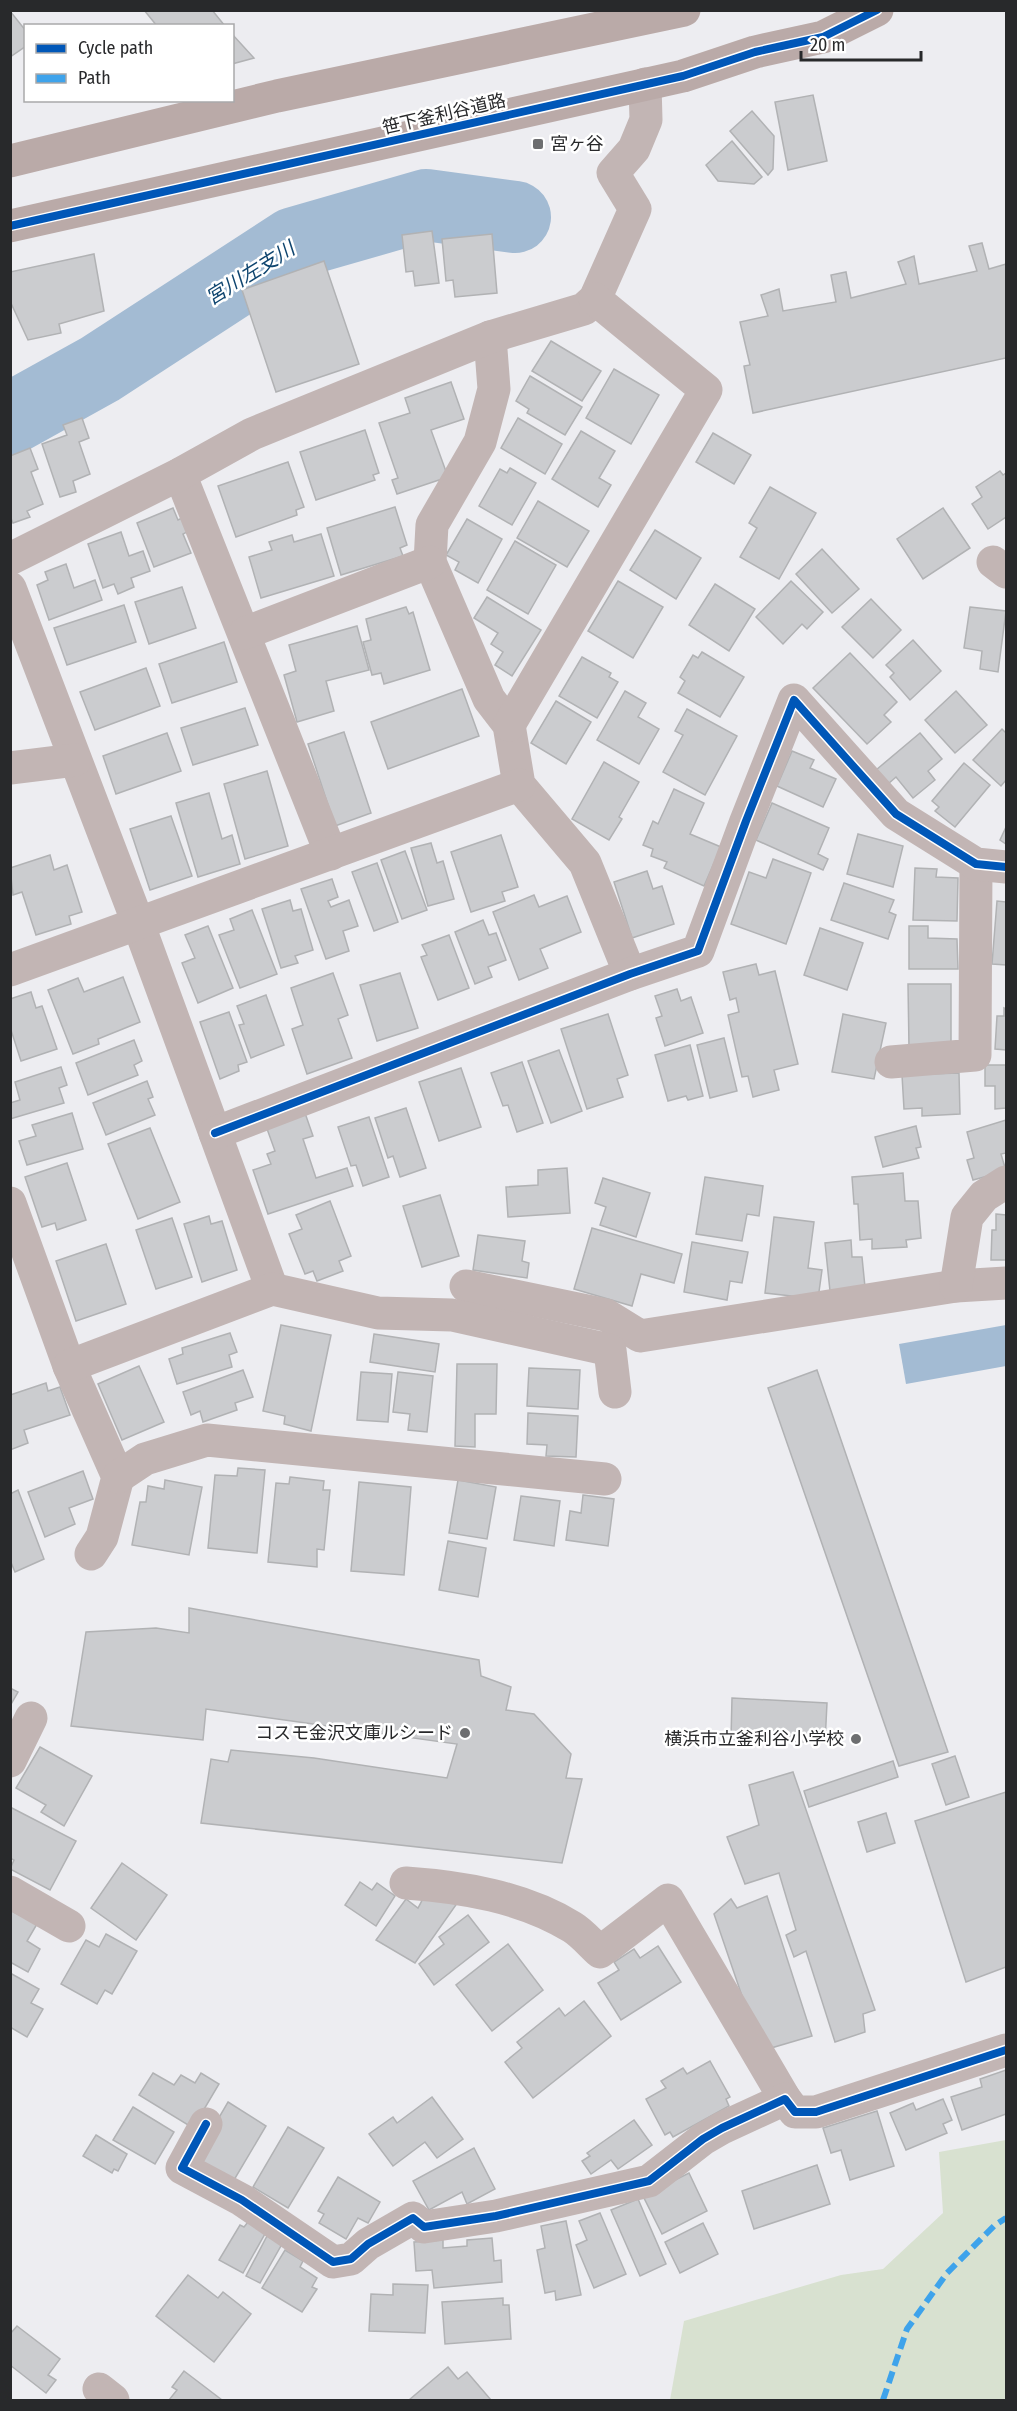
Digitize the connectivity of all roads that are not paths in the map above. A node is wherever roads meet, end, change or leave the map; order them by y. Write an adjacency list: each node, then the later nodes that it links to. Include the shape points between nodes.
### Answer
1 (684, 10): 4 (street, via 277,96)
2 (877, 10): 3 (street, 笹下釜利谷道路, via 823,37)
3 (645, 84): 5 (street, 笹下釜利谷道路); 6 (street, via 646,120 634,149 613,173 635,209)
4 (10, 161)
5 (10, 226)
6 (595, 299): 7 (street, via 584,309); 13 (street, via 706,390)
7 (490, 337): 8 (street, via 252,434); 10 (street, via 494,389 480,442 432,525)
8 (180, 474): 9 (street); 12 (street)
9 (10, 559)
10 (430, 562): 12 (street); 13 (street, via 489,699)
11 (10, 588): 14 (street)
12 (245, 633): 17 (street)
13 (509, 725): 16 (street)
14 (75, 760): 15 (street); 19 (street)
15 (10, 768)
16 (519, 785): 17 (street); 21 (street, via 585,863)
17 (331, 854): 19 (street)
18 (991, 866): 21 (street, via 896,814 794,700 698,951); 22 (street, via 975,1055)
19 (138, 923): 20 (street); 23 (street)
20 (10, 970)
21 (630, 974): 23 (street)
22 (891, 1062)
23 (215, 1132): 29 (street)
24 (1006, 1182): 28 (street, via 984,1196 967,1217)
25 (10, 1203): 30 (street)
26 (1006, 1283): 28 (street)
27 (466, 1286): 28 (street, via 606,1315 640,1336)
28 (956, 1286)
29 (272, 1289): 30 (street); 31 (street, via 378,1313 452,1315 610,1350)
30 (69, 1366): 32 (street)
31 (615, 1392)
32 (118, 1477): 33 (street, via 145,1459 207,1440); 34 (street, via 102,1537)
33 (605, 1479)
34 (91, 1554)
35 (31, 1718): 36 (street)
36 (10, 1761)
37 (406, 1883): 41 (street, via 512,1900 573,1928 600,1952 668,1900)
38 (10, 1892): 39 (street)
39 (69, 1926)
40 (1006, 2050): 41 (street, via 816,2112 795,2112)
41 (785, 2099): 42 (street, via 722,2128 649,2181 496,2216 424,2227 413,2218 368,2244 351,2259 333,2262 242,2200 182,2168)
42 (206, 2124)

